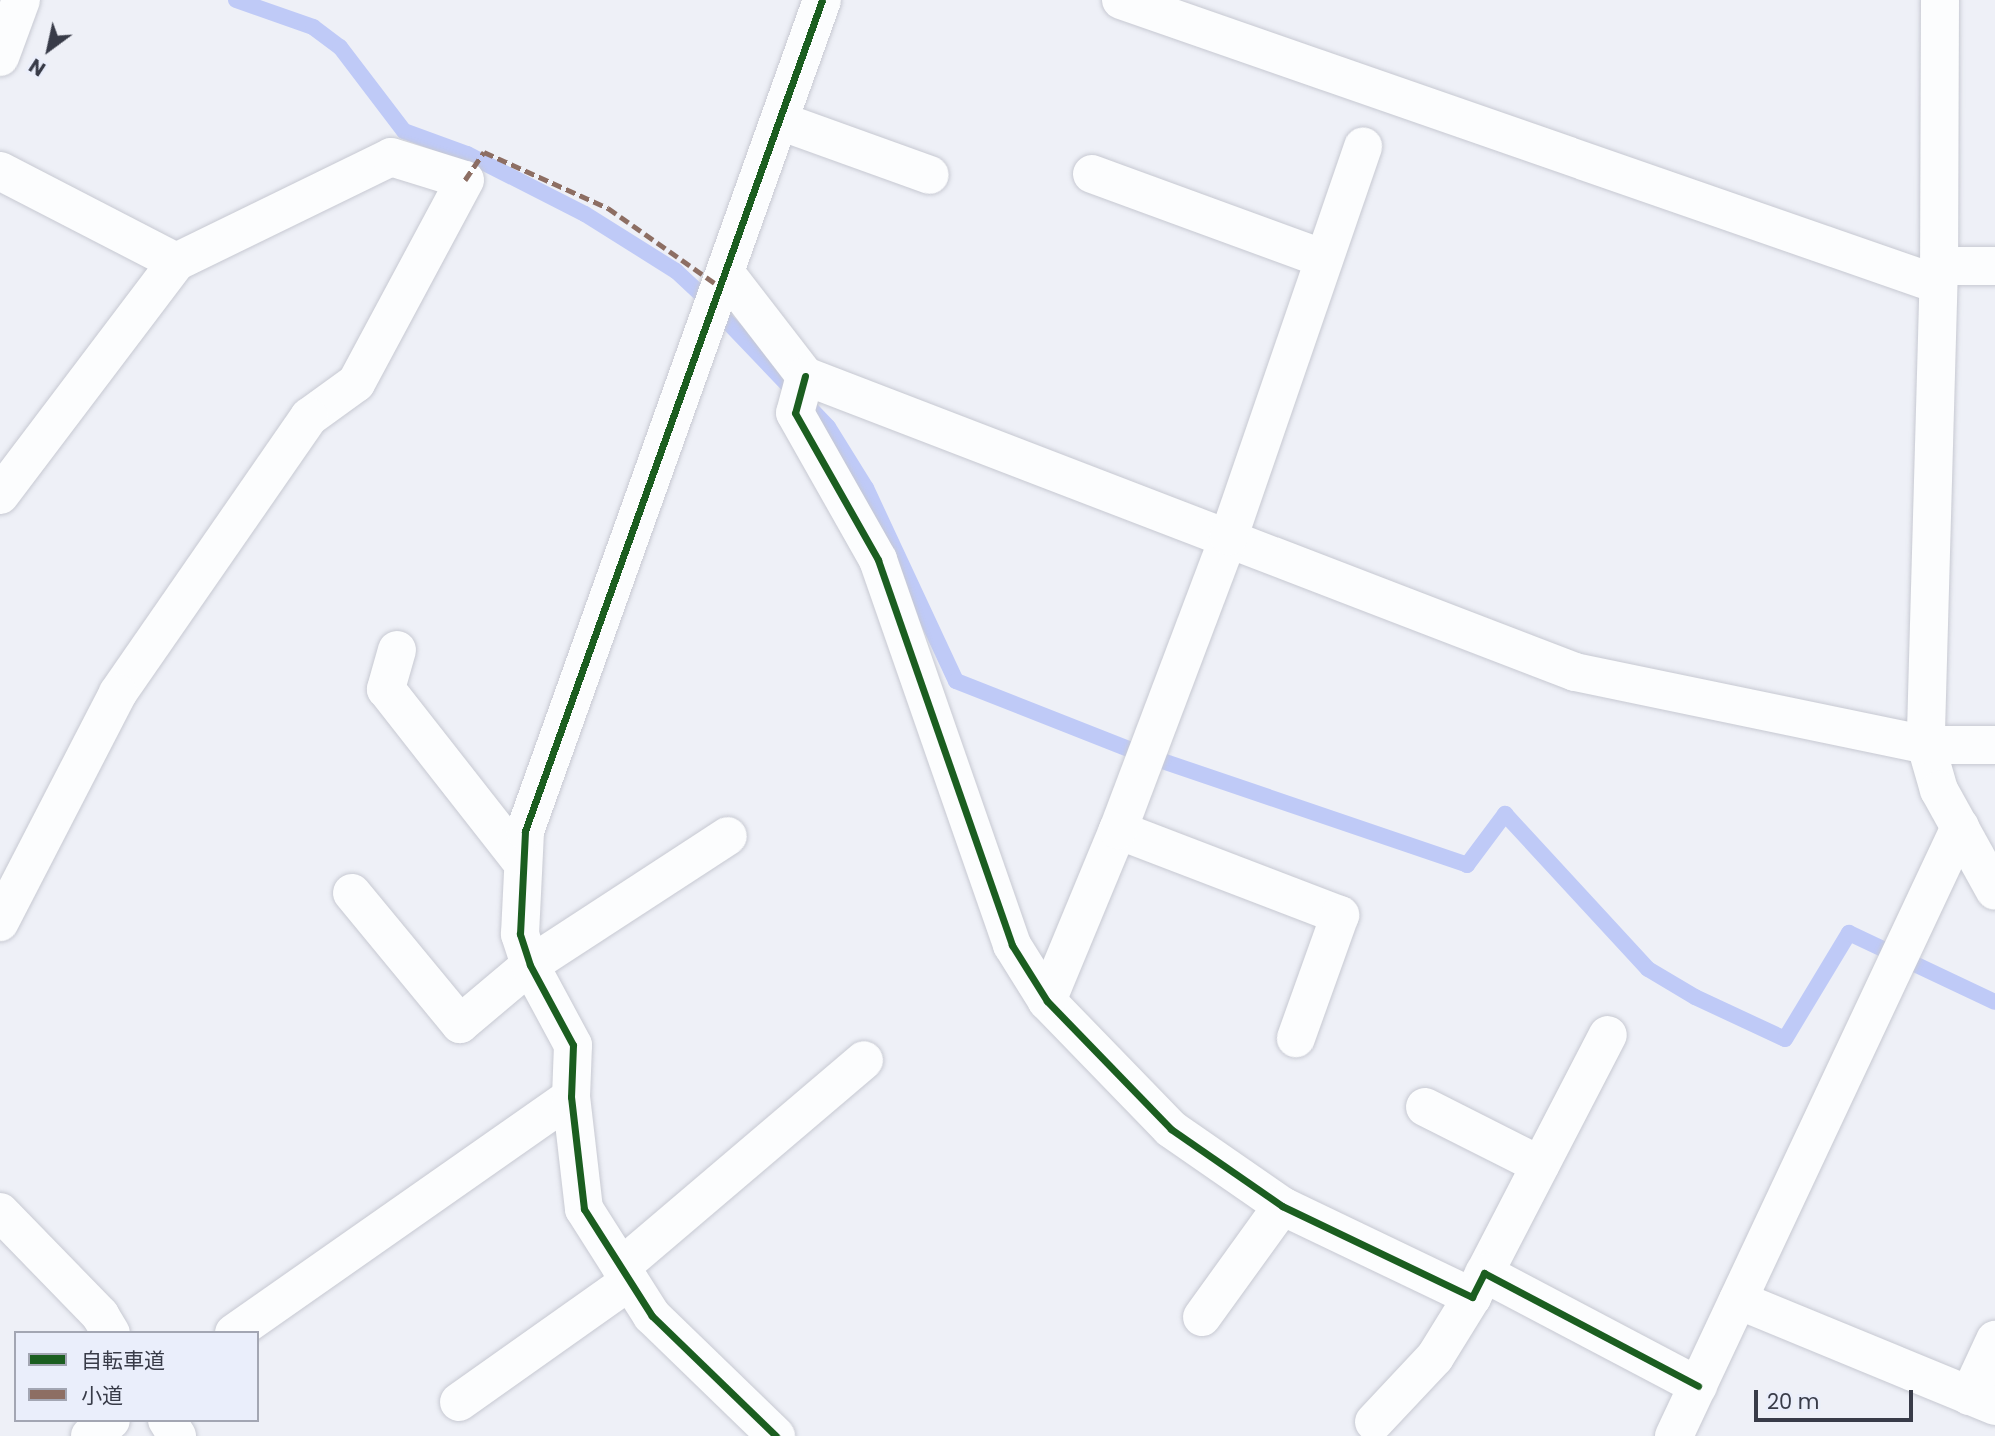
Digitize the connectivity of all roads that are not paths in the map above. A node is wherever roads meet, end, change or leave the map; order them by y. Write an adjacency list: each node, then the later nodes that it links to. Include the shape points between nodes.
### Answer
1 (21, 0): 5 (street)
2 (822, 0): 6 (street)
3 (1121, 0): 15 (street)
4 (1940, 0): 15 (street)
5 (0, 57)
6 (780, 121): 10 (street); 14 (street)
7 (1363, 146): 11 (street)
8 (0, 171): 12 (street)
9 (1092, 174): 11 (street)
10 (930, 175)
11 (1324, 259): 18 (street)
12 (176, 262): 17 (street); 28 (street, via 391,157 465,180 356,383 309,417 118,693)
13 (1995, 266): 15 (street)
14 (727, 275): 16 (street); 25 (street, via 525,831)
15 (1938, 275): 20 (street)
16 (805, 376): 18 (street); 30 (street, via 795,413 877,560 1012,945)
17 (0, 495)
18 (1229, 536): 20 (street, via 1575,672); 23 (street)
19 (397, 650): 25 (street, via 386,689)
20 (1926, 745): 21 (street); 22 (street, via 1940,790)
21 (1995, 745)
22 (1960, 827): 26 (street); 41 (street)
23 (1118, 830): 30 (street); 32 (street, via 1340,915)
24 (728, 836): 29 (street)
25 (523, 864): 29 (street, via 520,934)
26 (1995, 891)
27 (352, 893): 29 (street, via 460,1024)
28 (0, 922)
29 (530, 965): 34 (street, via 573,1045)
30 (1047, 1001): 37 (street, via 1171,1129)
31 (1608, 1035): 36 (street)
32 (1296, 1038)
33 (864, 1060): 39 (street)
34 (571, 1097): 39 (street, via 584,1209); 44 (street)
35 (1425, 1107): 36 (street)
36 (1540, 1165): 40 (street)
37 (1282, 1206): 40 (street); 42 (street)
38 (0, 1212): 43 (street, via 100,1315)
39 (625, 1274): 48 (street); 52 (street, via 652,1316)
40 (1478, 1285): 46 (street); 50 (street, via 1435,1357)
41 (1738, 1300): 46 (street); 47 (street)
42 (1202, 1317)
43 (110, 1331)
44 (237, 1331)
45 (1995, 1339): 47 (street)
46 (1698, 1385): 53 (street)
47 (1982, 1401)
48 (459, 1402)
49 (108, 1422): 51 (street)
50 (1374, 1422)
51 (90, 1436)
52 (776, 1436)
53 (1674, 1436)

